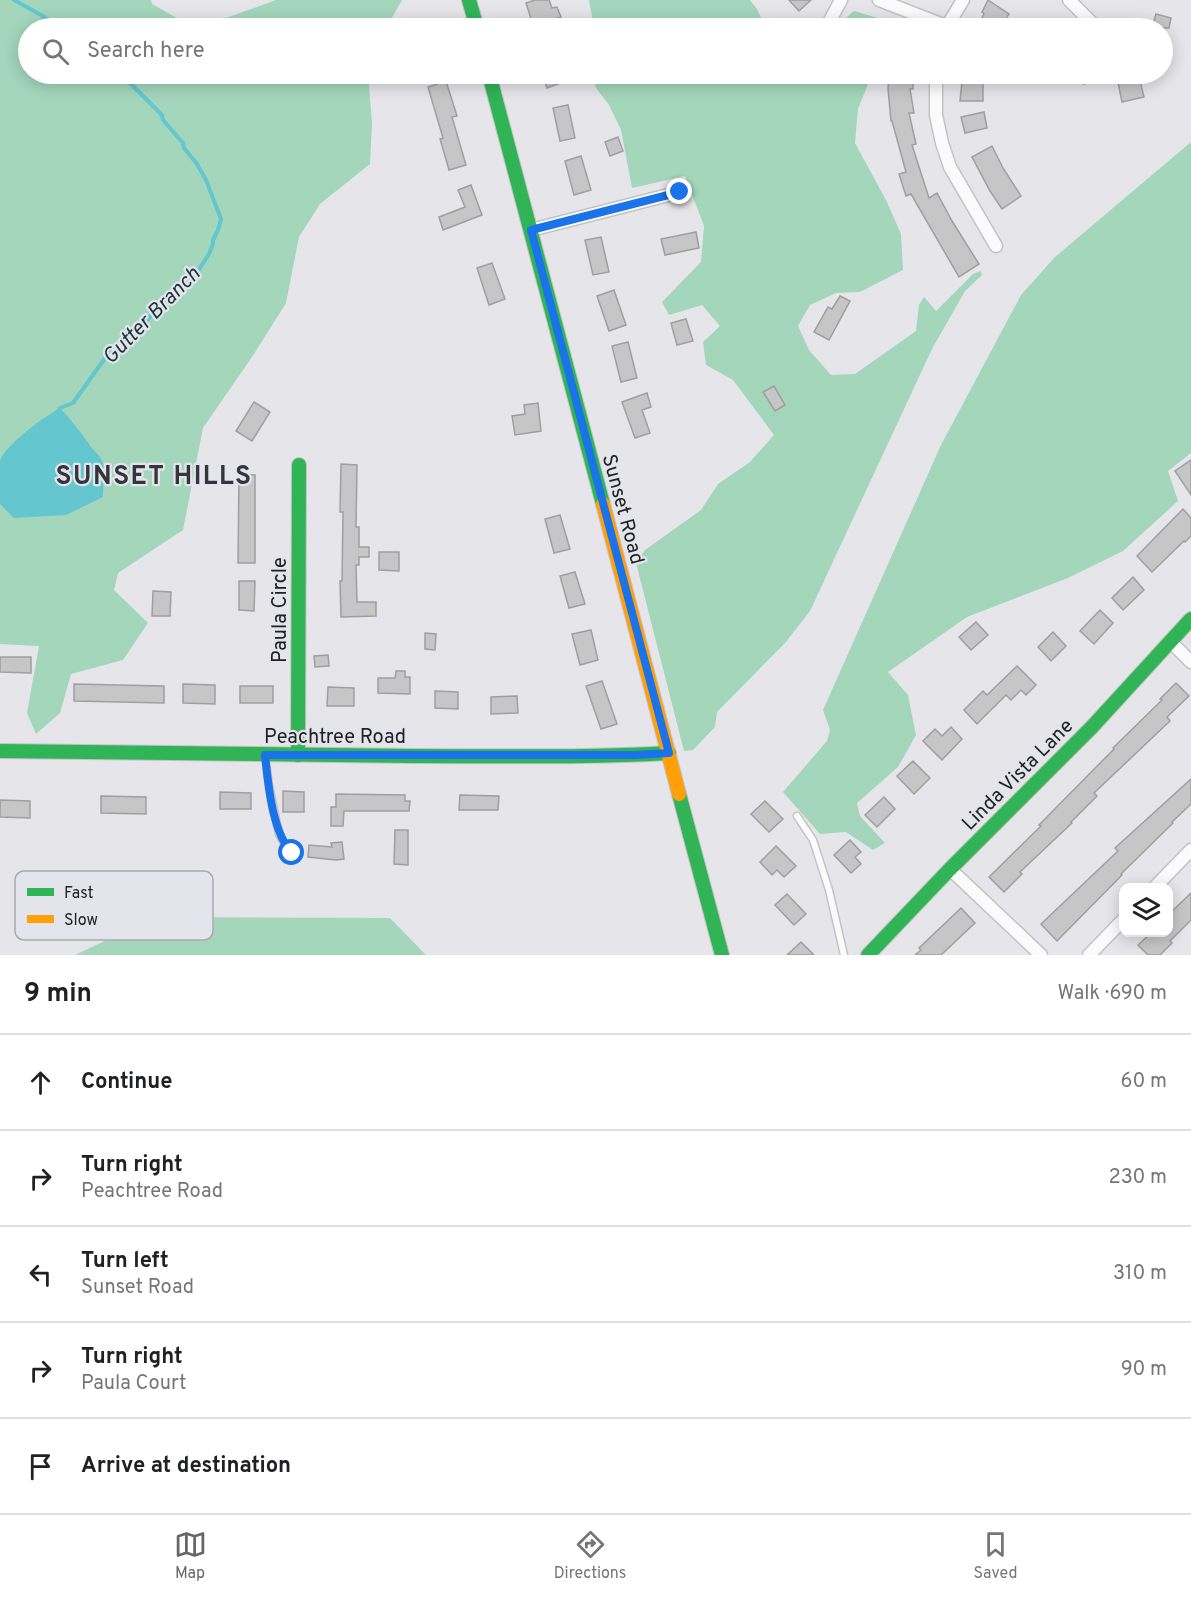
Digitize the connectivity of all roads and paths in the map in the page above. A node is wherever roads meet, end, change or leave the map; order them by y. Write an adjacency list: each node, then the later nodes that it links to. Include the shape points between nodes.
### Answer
1 (469, 0): 6 (street)
2 (841, 0): 7 (street)
3 (879, 0): 8 (street)
4 (963, 0): 9 (street)
5 (1069, 0): 10 (street)
6 (474, 18)
7 (831, 18)
8 (924, 18)
9 (952, 18)
10 (1086, 18)
11 (492, 84): 14 (street, Sunset Road)
12 (936, 84): 15 (street, via 936,115 950,167)
13 (680, 192): 14 (street)
14 (531, 230): 21 (street, Sunset Road)
15 (996, 246)
16 (298, 465): 23 (street, Paula Circle)
17 (1191, 619): 18 (street, Linda Vista Lane)
18 (1171, 642): 19 (street); 27 (street, Linda Vista Lane)
19 (1191, 662)
20 (0, 751): 22 (street, Peachtree Road)
21 (669, 753): 23 (street, Peachtree Road); 30 (street, Sunset Road)
22 (265, 755): 23 (street, Peachtree Road); 26 (lane, via 279,834)
23 (298, 755)
24 (797, 816): 31 (lane, via 817,851)
25 (1191, 850): 28 (street)
26 (292, 853)
27 (950, 869): 32 (street, Linda Vista Lane); 33 (street)
28 (1160, 883)
29 (1119, 925): 34 (street)
30 (722, 955)
31 (844, 955)
32 (868, 955)
33 (1041, 955)
34 (1089, 955)

